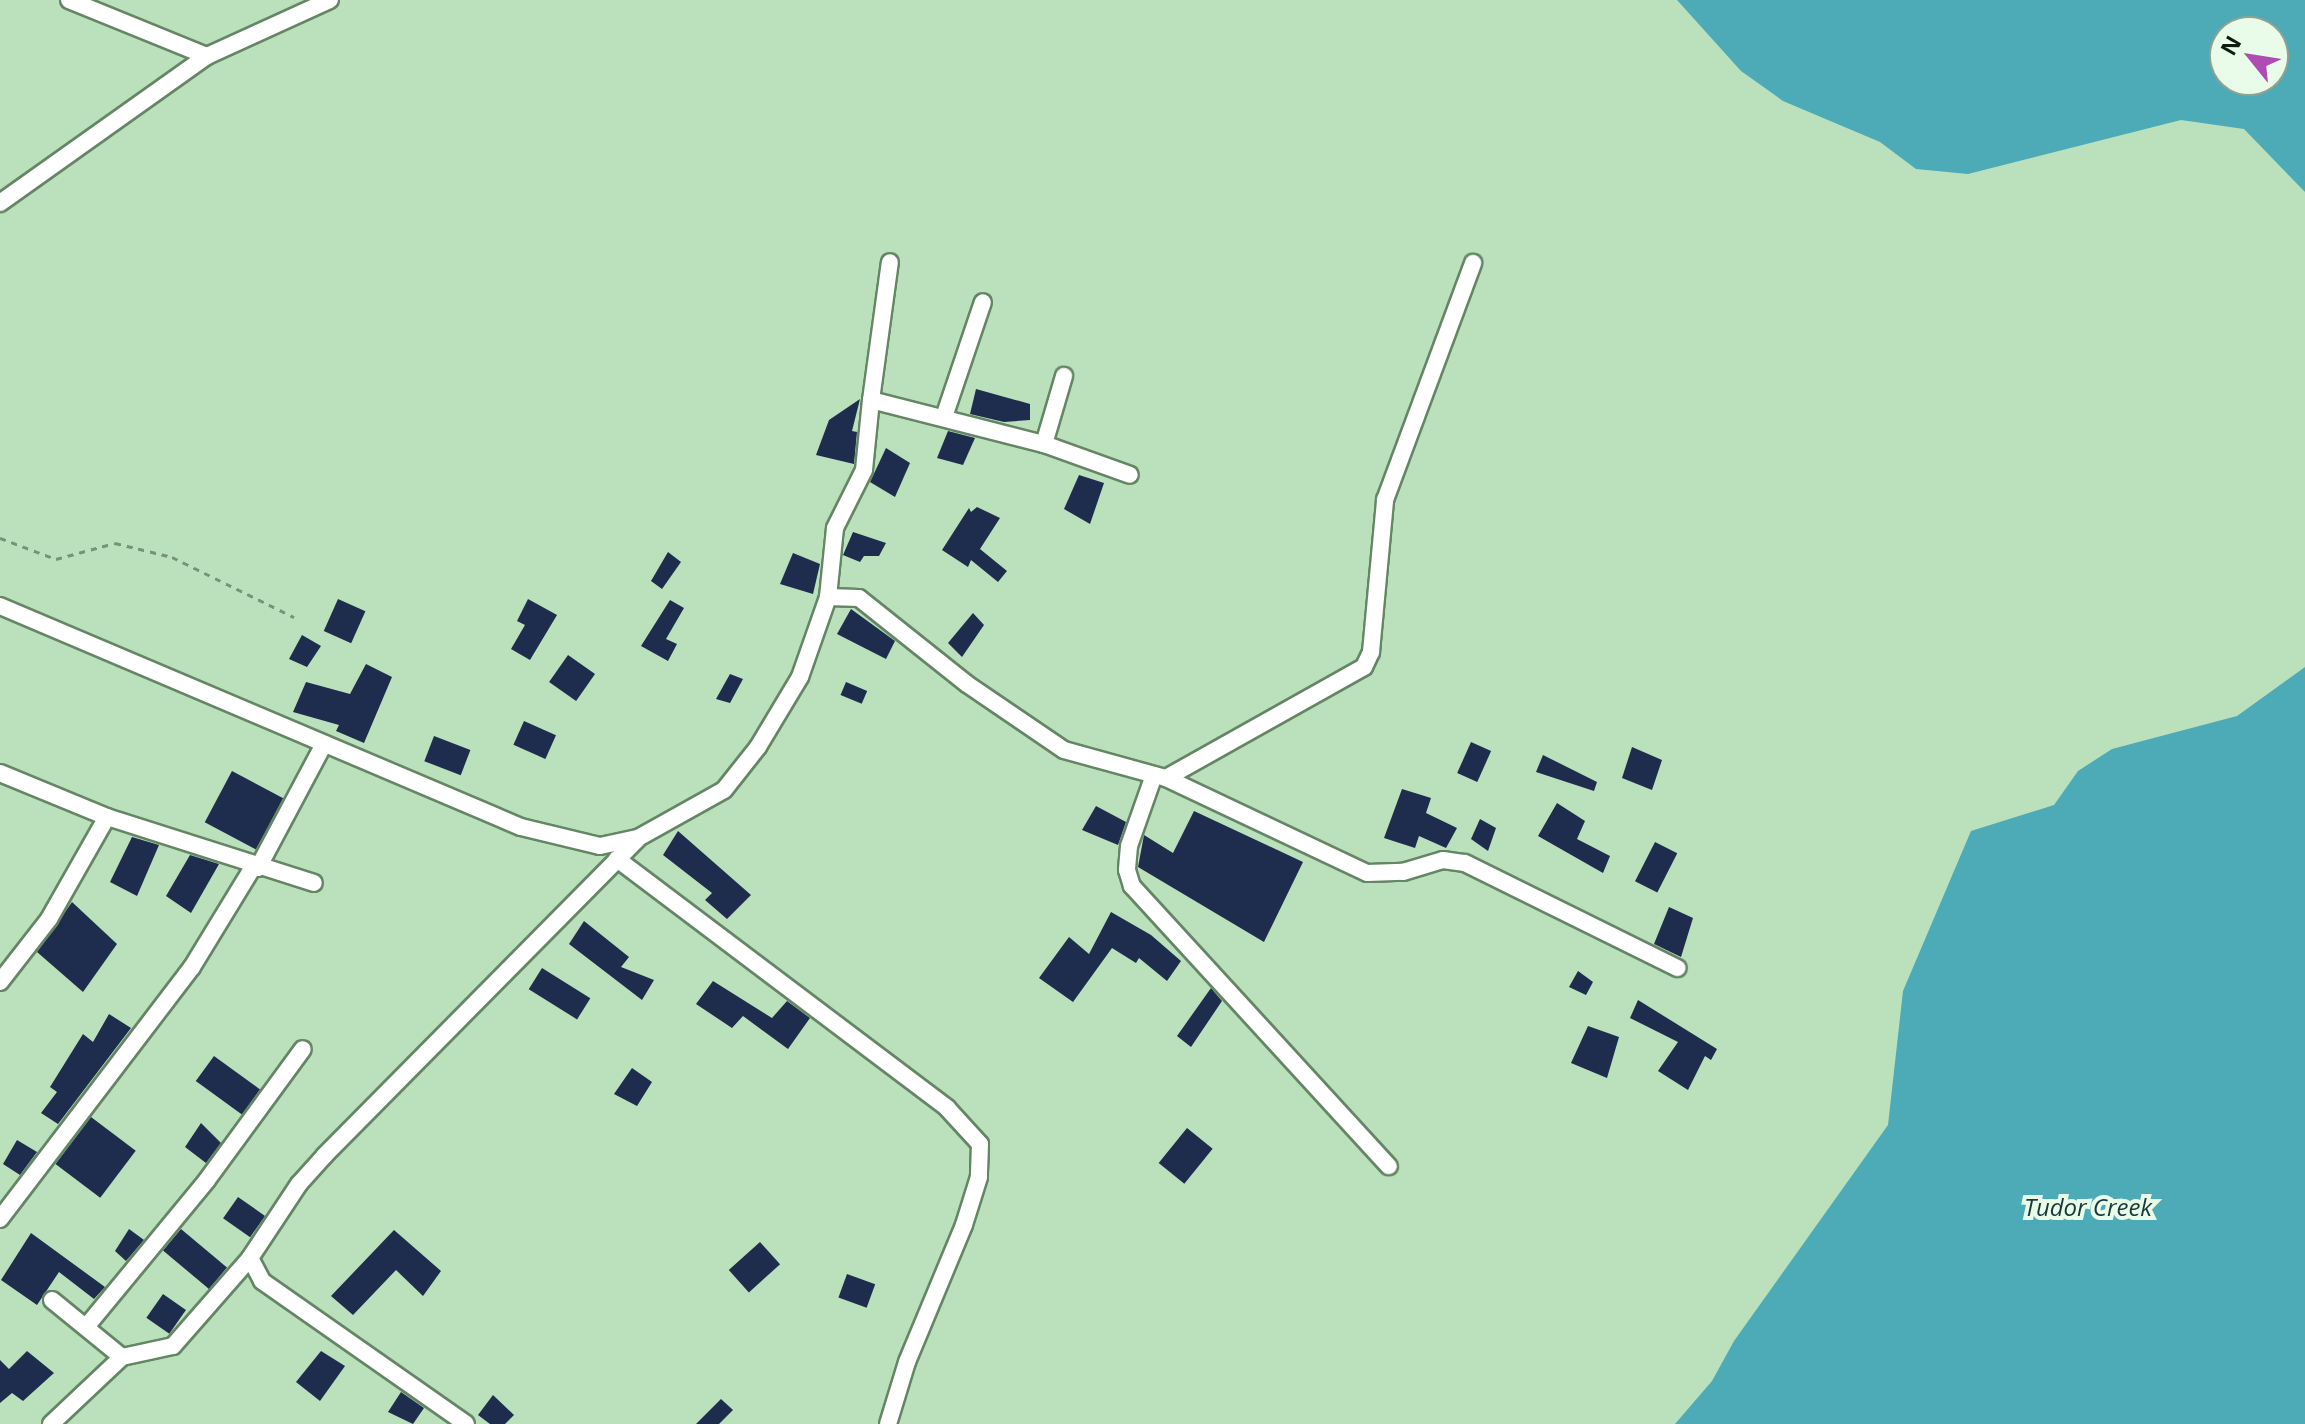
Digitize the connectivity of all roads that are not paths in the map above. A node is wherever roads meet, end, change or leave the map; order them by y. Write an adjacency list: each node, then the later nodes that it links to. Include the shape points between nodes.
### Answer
1 (69, 0): 3 (street)
2 (330, 0): 3 (street)
3 (207, 56): 4 (street)
4 (0, 203)
5 (890, 262): 9 (street)
6 (1473, 263): 17 (street, via 1385,500 1371,652 1364,667)
7 (983, 302): 10 (street)
8 (1064, 376): 11 (street)
9 (871, 400): 10 (street); 13 (street, via 864,470 835,528)
10 (944, 417): 11 (street)
11 (1044, 444): 12 (street)
12 (1130, 475)
13 (828, 597): 17 (street, via 859,598 874,606 967,684 1064,750); 19 (street, via 800,677 732,779 708,803)
14 (0, 606): 15 (street)
15 (323, 746): 19 (street, via 521,827 600,846); 21 (street)
16 (0, 773): 18 (street)
17 (1160, 776): 23 (street, via 1367,873 1403,872 1443,860 1476,867); 26 (street, via 1129,846 1132,886)
18 (107, 817): 21 (street); 24 (street, via 49,919)
19 (638, 838): 20 (street)
20 (617, 859): 28 (street, via 325,1155); 34 (street, via 954,1113 980,1144 979,1177 964,1225 907,1362)
21 (255, 868): 22 (street); 27 (street, via 199,957)
22 (314, 883)
23 (1677, 968)
24 (0, 982)
25 (303, 1049): 30 (street, via 207,1180)
26 (1389, 1166)
27 (0, 1219)
28 (250, 1258): 31 (street, via 173,1346); 33 (street, via 262,1281)
29 (52, 1300): 30 (street)
30 (86, 1327): 31 (street)
31 (122, 1357): 32 (street)
32 (51, 1424)
33 (466, 1424)
34 (888, 1424)

